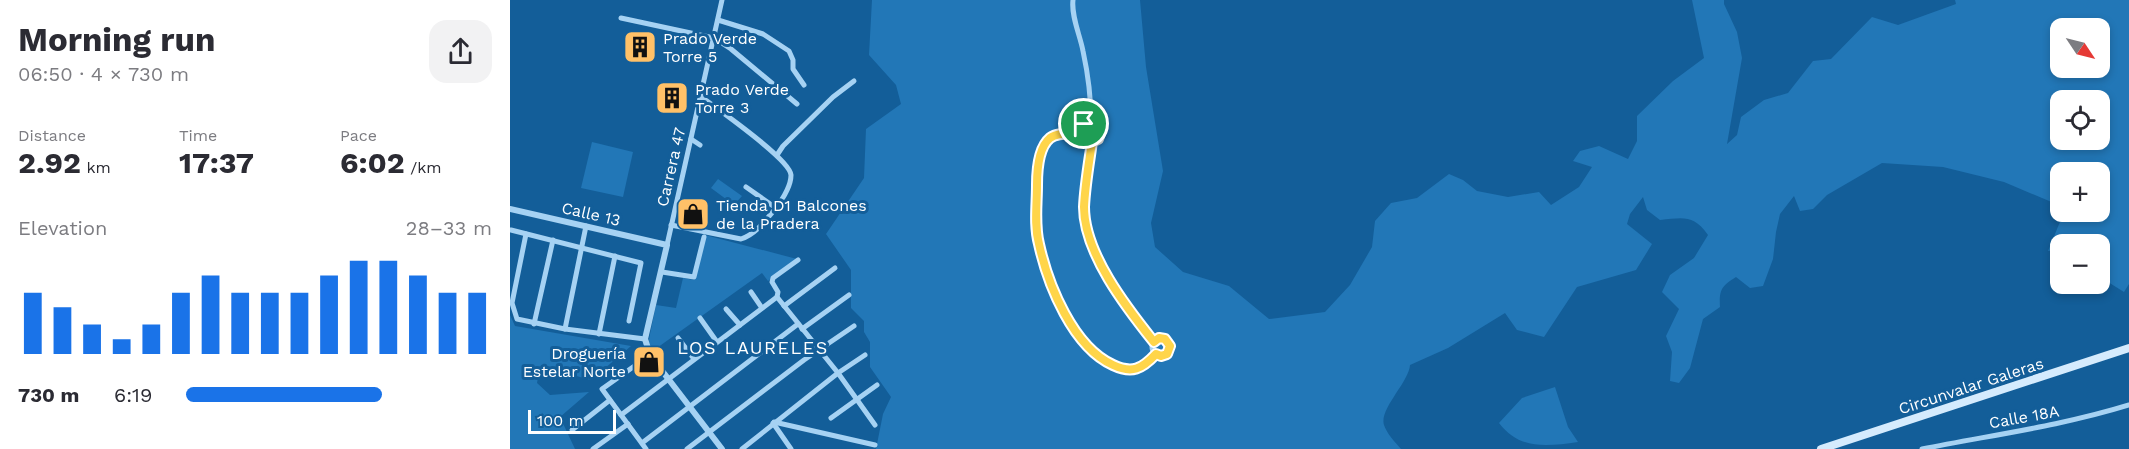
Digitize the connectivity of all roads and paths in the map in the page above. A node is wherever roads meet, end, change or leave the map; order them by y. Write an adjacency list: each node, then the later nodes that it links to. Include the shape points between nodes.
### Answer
1 (722, 0): 4 (street, Carrera 47)
2 (1073, 0): 10 (street, via 1091,94)
3 (621, 18): 5 (street)
4 (718, 20): 5 (street, Carrera 47); 7 (street, via 763,34 789,51 793,69)
5 (714, 38): 8 (street, Carrera 47); 9 (street)
6 (854, 81): 15 (street, via 833,97)
7 (804, 85)
8 (700, 96): 12 (street, Carrera 47); 15 (street)
9 (797, 104)
10 (1091, 121): 11 (street, via 1084,124); 13 (street, via 1101,131)
11 (1081, 133): 13 (street); 54 (street, via 1056,134 1048,140 1040,157 1036,209 1043,260 1062,309 1093,354 1122,369 1136,370)
12 (691, 139): 14 (street); 17 (street, Carrera 47)
13 (1092, 142): 51 (street, via 1084,208 1088,235 1114,285)
14 (700, 145)
15 (777, 155): 19 (street, via 791,175)
16 (746, 187): 19 (street)
17 (678, 198): 18 (street); 21 (street, Carrera 47)
18 (685, 202)
19 (776, 208): 21 (street, via 751,236 741,239)
20 (510, 209): 22 (street, Calle 13)
21 (671, 225): 27 (street, Carrera 47)
22 (586, 226): 27 (street, Calle 13); 28 (street)
23 (510, 230): 24 (street)
24 (526, 234): 26 (street); 41 (street, via 512,308 517,319)
25 (704, 237): 32 (street, via 694,278)
26 (553, 240): 28 (street); 41 (street)
27 (667, 245): 32 (street, Carrera 47)
28 (582, 247): 29 (street); 45 (street)
29 (615, 256): 40 (street, via 642,264); 47 (street)
30 (798, 260): 35 (street, via 773,278)
31 (835, 268): 36 (street)
32 (662, 272): 49 (street, Carrera 47)
33 (751, 292): 37 (street)
34 (849, 295): 46 (street)
35 (777, 297): 36 (street); 37 (street)
36 (784, 306): 42 (street)
37 (762, 308): 43 (street)
38 (726, 309): 43 (street)
39 (700, 318): 50 (street)
40 (629, 321)
41 (534, 324): 45 (street)
42 (798, 324): 46 (street); 64 (street)
43 (740, 325): 50 (street)
44 (854, 326): 53 (street)
45 (565, 329): 47 (street)
46 (802, 329): 53 (street)
47 (599, 334): 49 (street)
48 (678, 338): 57 (street)
49 (645, 339): 55 (street)
50 (717, 342): 57 (street)
51 (1154, 342): 54 (street); 54 (street, via 1165,339 1170,346 1164,355)
52 (2129, 348): 79 (main road, Circunvalar Galeras)
53 (819, 351): 58 (street); 71 (street)
54 (1156, 354)
55 (650, 355): 59 (street); 61 (street, via 602,389)
56 (865, 355): 58 (street)
57 (694, 359): 59 (street)
58 (838, 373): 62 (street); 67 (street)
59 (668, 379): 64 (street); 65 (street)
60 (877, 385): 62 (street)
61 (610, 400): 65 (street); 70 (street)
62 (856, 401): 66 (street); 69 (street)
63 (2129, 405): 80 (street, Calle 18A, via 2049,427)
64 (690, 406): 71 (street); 73 (street)
65 (621, 415): 68 (street)
66 (831, 418)
67 (774, 422): 72 (street); 77 (street); 78 (street)
68 (628, 424): 73 (street); 74 (street)
69 (875, 425)
70 (572, 430)
71 (710, 432): 75 (street); 76 (street)
72 (874, 445)
73 (644, 447)
74 (593, 449)
75 (687, 449)
76 (722, 449)
77 (742, 449)
78 (791, 449)
79 (1821, 449)
80 (1922, 449)

